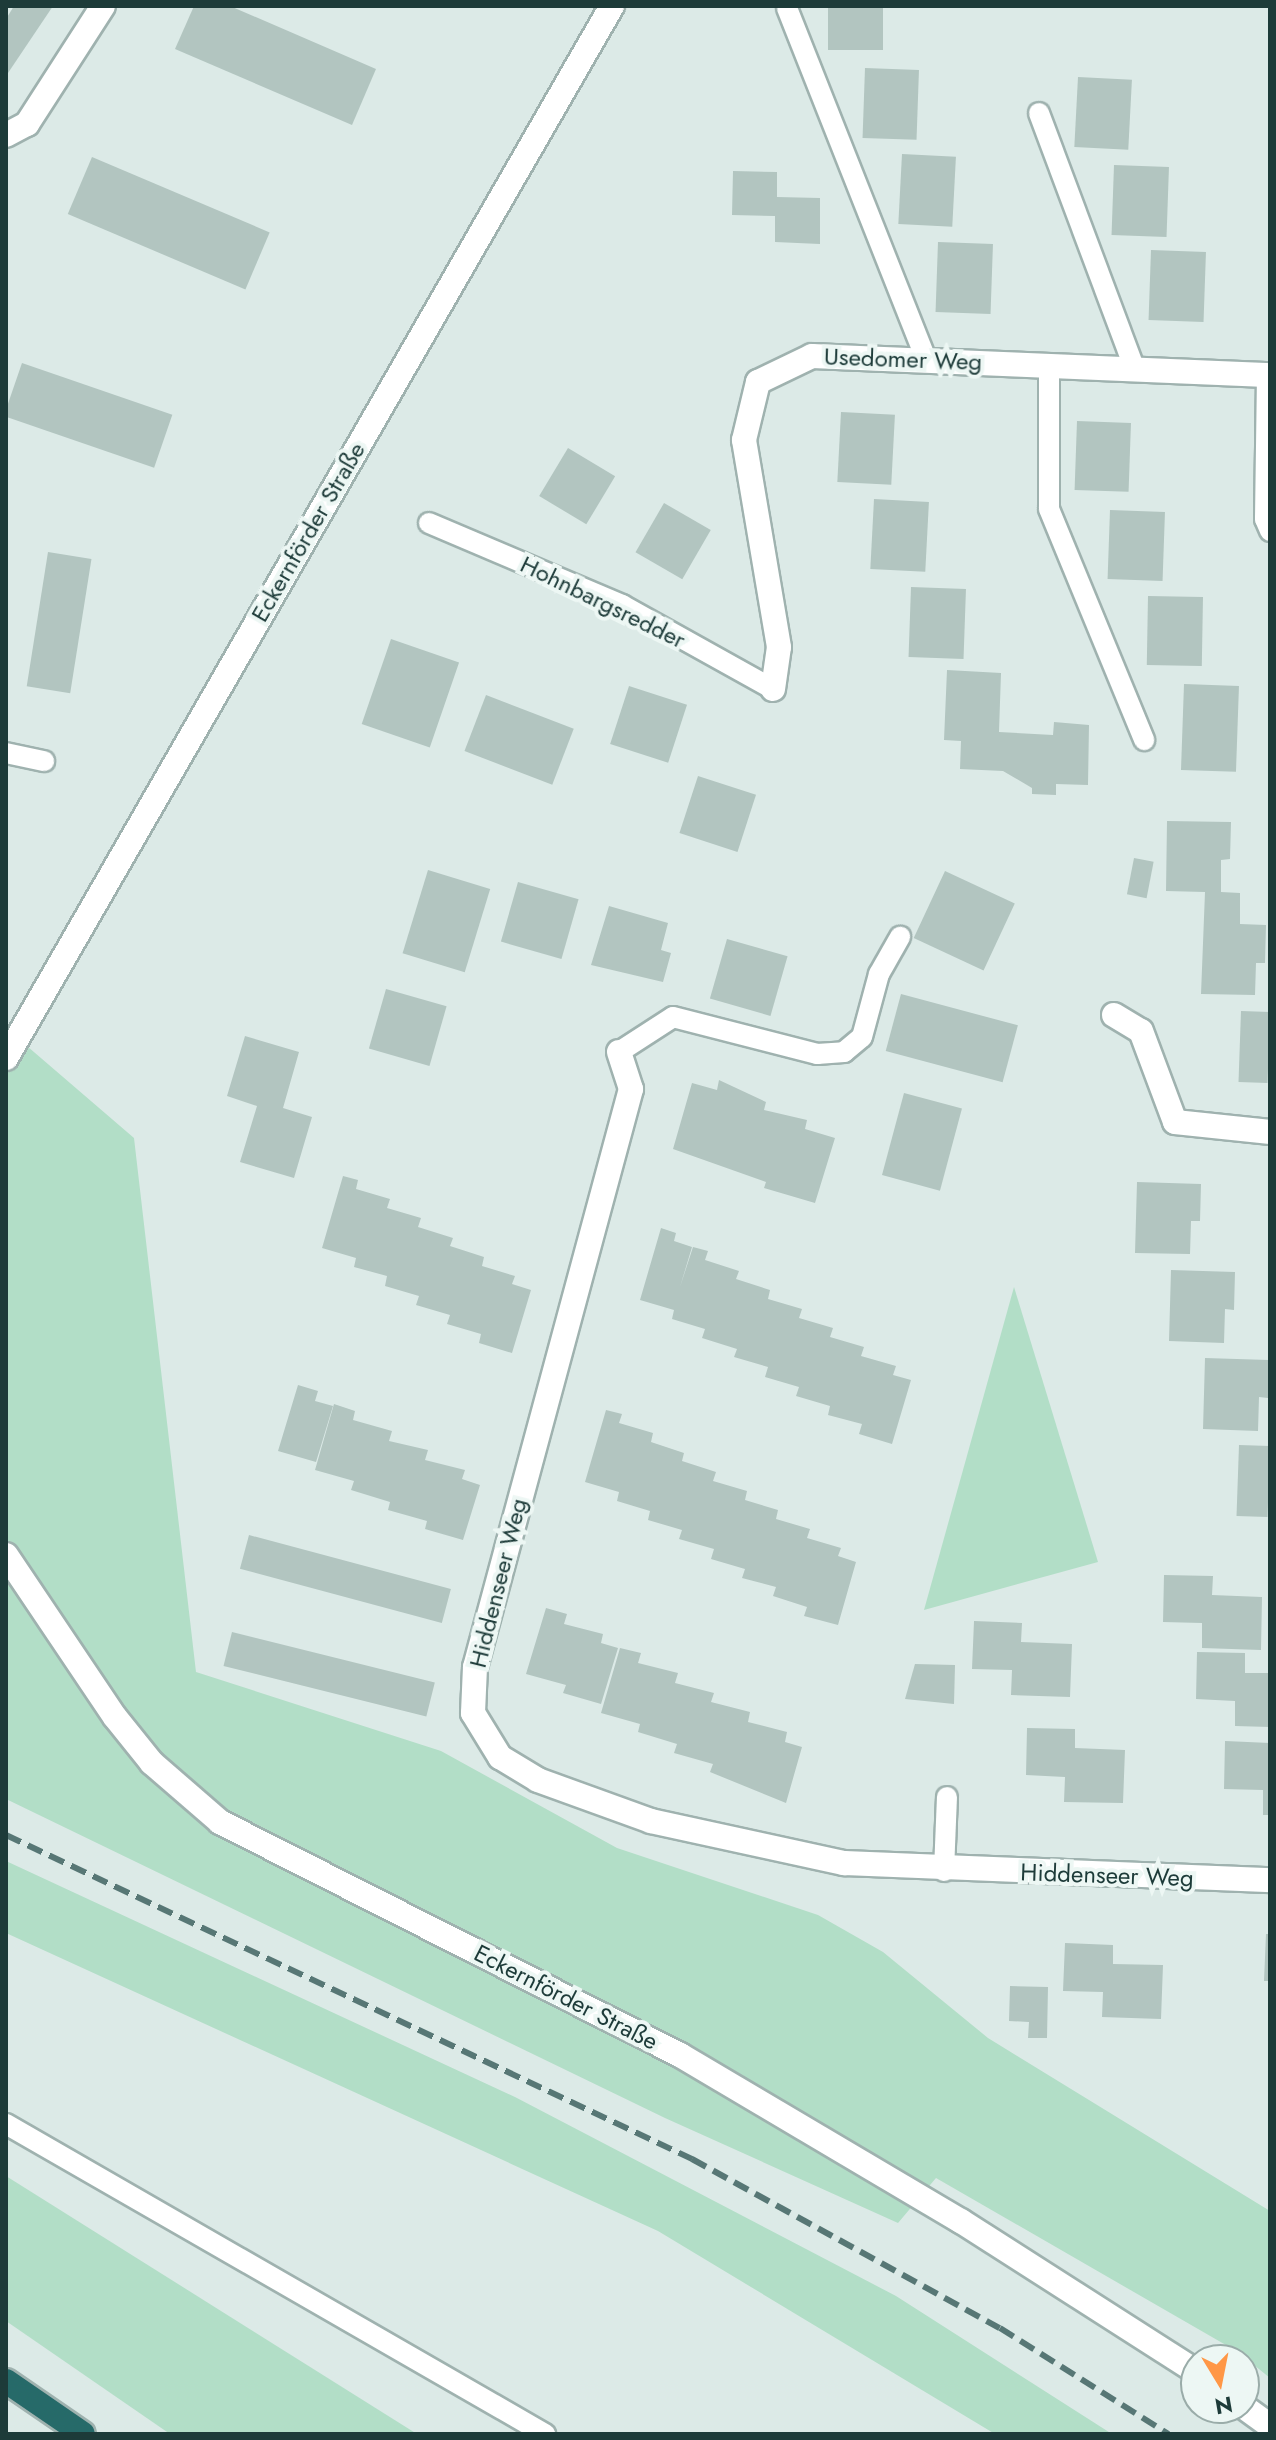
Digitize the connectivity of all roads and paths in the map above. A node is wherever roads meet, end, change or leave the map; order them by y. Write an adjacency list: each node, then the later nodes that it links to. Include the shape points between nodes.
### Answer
1 (103, 6): 5 (street, via 27,124)
2 (612, 6): 19 (street, Eckernförder Straße)
3 (787, 8): 6 (lane)
4 (1039, 113): 8 (lane)
5 (6, 135)
6 (926, 359): 7 (street, Usedomer Weg); 12 (street, Usedomer Weg, via 812,356 758,382 744,440 779,647)
7 (1049, 365): 8 (street, Usedomer Weg); 13 (lane, via 1049,509)
8 (1134, 367): 9 (street, Usedomer Weg)
9 (1269, 375): 11 (lane, via 1265,519)
10 (429, 523): 12 (lane, Hohnbargsredder, via 622,605)
11 (1270, 531)
12 (773, 689)
13 (1144, 740)
14 (6, 753): 15 (lane)
15 (44, 761)
16 (900, 937): 18 (lane, via 879,974 862,1037 844,1052 817,1054 673,1017)
17 (1114, 1015): 20 (street, via 1141,1031 1175,1122)
18 (619, 1052): 23 (street, Hiddenseer Weg, via 631,1089 475,1667 473,1713 500,1757 538,1780 651,1821 814,1858)
19 (6, 1058)
20 (1270, 1132)
21 (6, 1555): 26 (street, Eckernförder Straße, via 124,1729 152,1763 220,1822 680,2055 961,2221)
22 (947, 1797): 23 (lane)
23 (944, 1871): 24 (street, Hiddenseer Weg)
24 (1270, 1880)
25 (6, 2124): 29 (lane)
26 (1180, 2361)
27 (6, 2381): 28 (highway)
28 (83, 2434)
29 (545, 2434)

